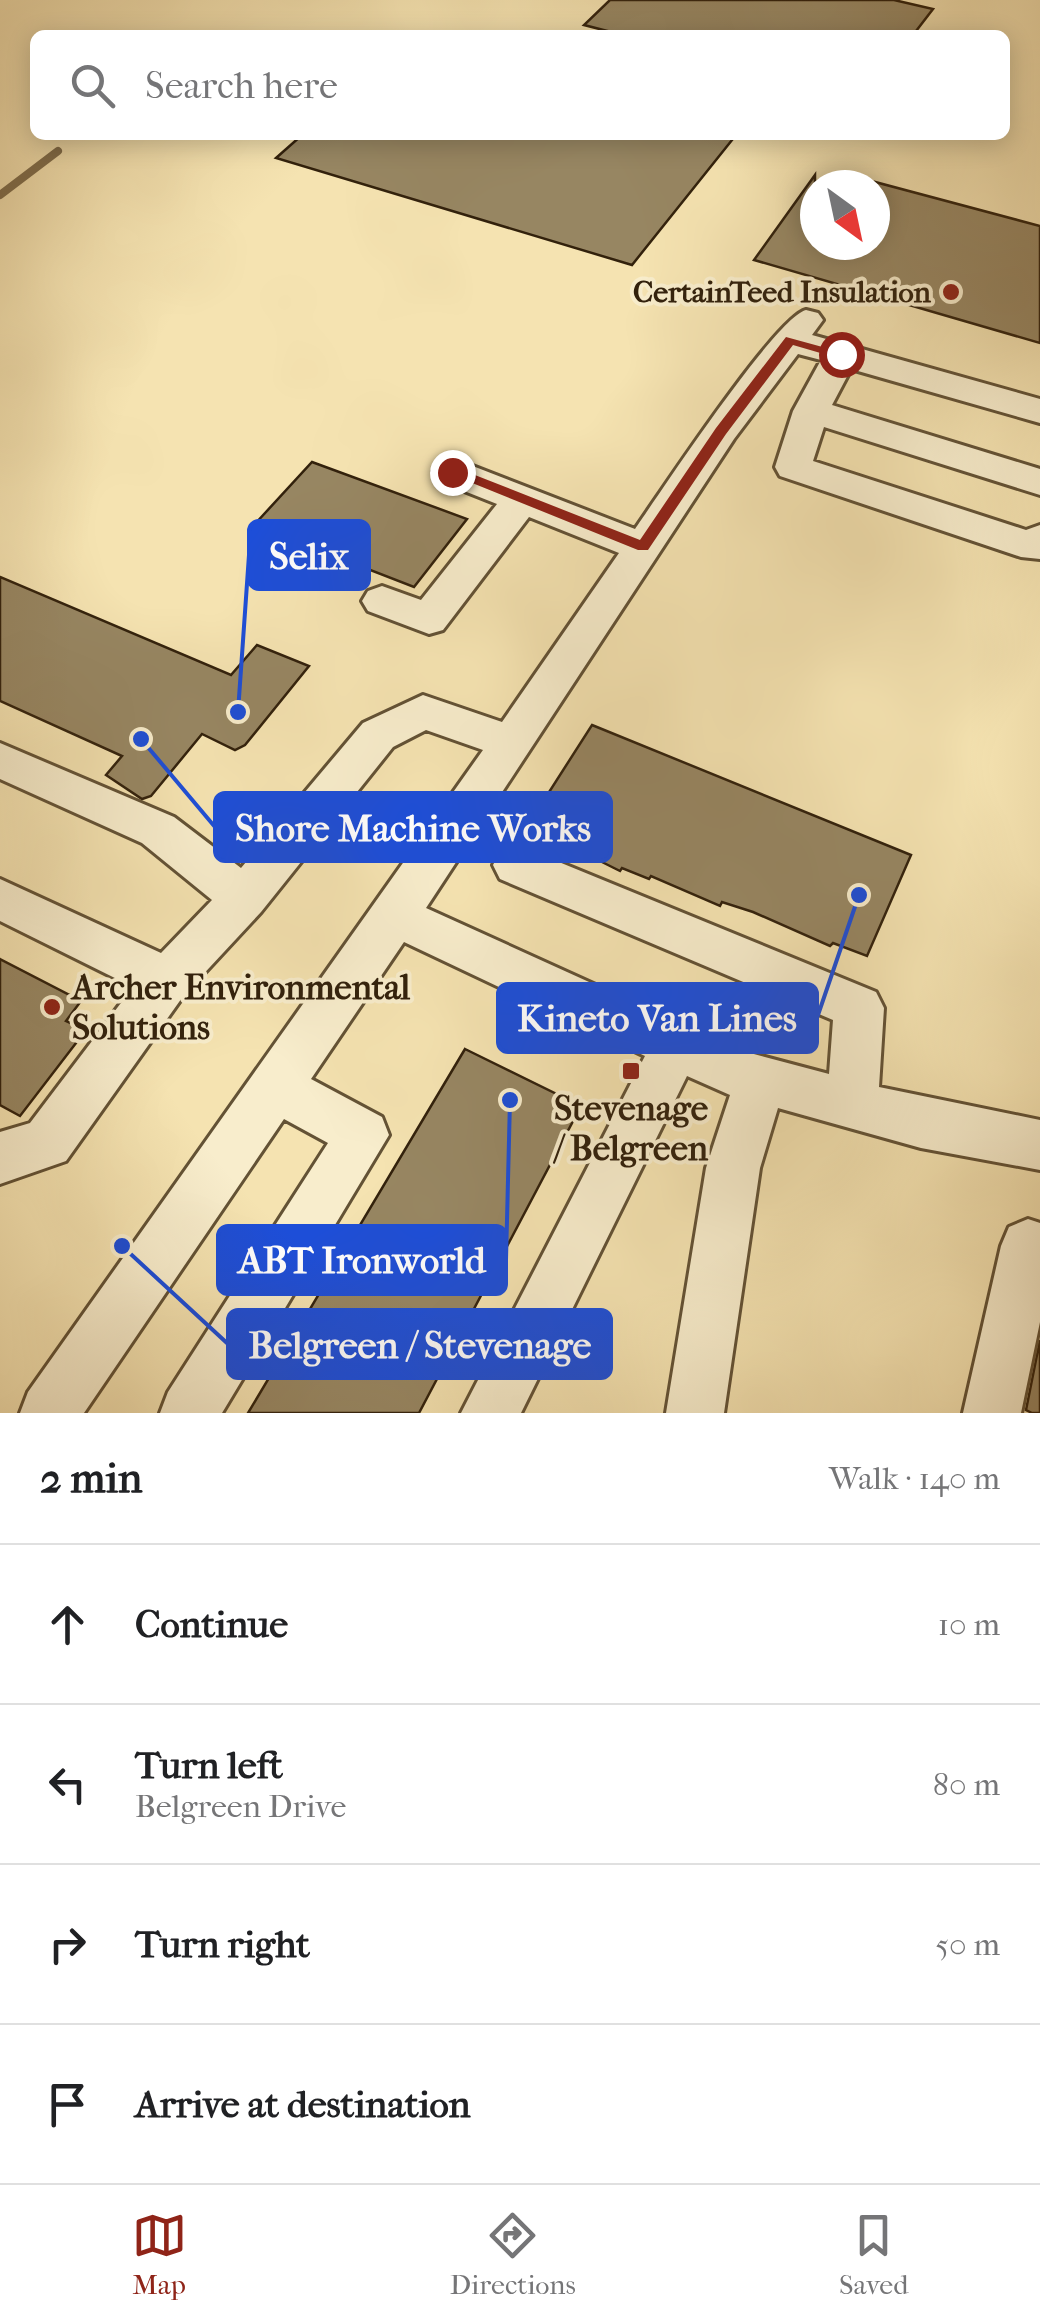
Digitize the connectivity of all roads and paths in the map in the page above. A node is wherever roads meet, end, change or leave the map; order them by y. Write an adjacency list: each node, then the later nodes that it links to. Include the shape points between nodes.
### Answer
1 (841, 354): 2 (street); 3 (street); 8 (street, via 798,330)
2 (1040, 411)
3 (811, 412): 5 (street); 7 (street, via 793,467 1035,547)
4 (452, 472): 6 (street)
5 (1040, 482)
6 (522, 499): 8 (street); 9 (street, via 429,619)
7 (1040, 539)
8 (643, 547): 10 (street)
9 (382, 601)
10 (511, 742): 13 (street, via 423,712 378,735); 15 (street)
11 (0, 760): 13 (street, via 158,830)
12 (516, 864): 20 (street, via 859,1008)
13 (244, 898): 16 (street)
14 (0, 899): 16 (street)
15 (395, 916): 17 (street); 19 (street)
16 (167, 980): 22 (street, via 47,1143)
17 (676, 1046): 18 (street); 26 (street)
18 (761, 1080): 20 (street); 27 (street, via 732,1168)
19 (276, 1087): 24 (street); 25 (street, via 363,1135)
20 (852, 1104): 21 (street)
21 (1040, 1145)
22 (0, 1158)
23 (1036, 1235): 28 (street)
24 (49, 1413)
25 (189, 1413)
26 (490, 1413)
27 (695, 1413)
28 (992, 1413)

